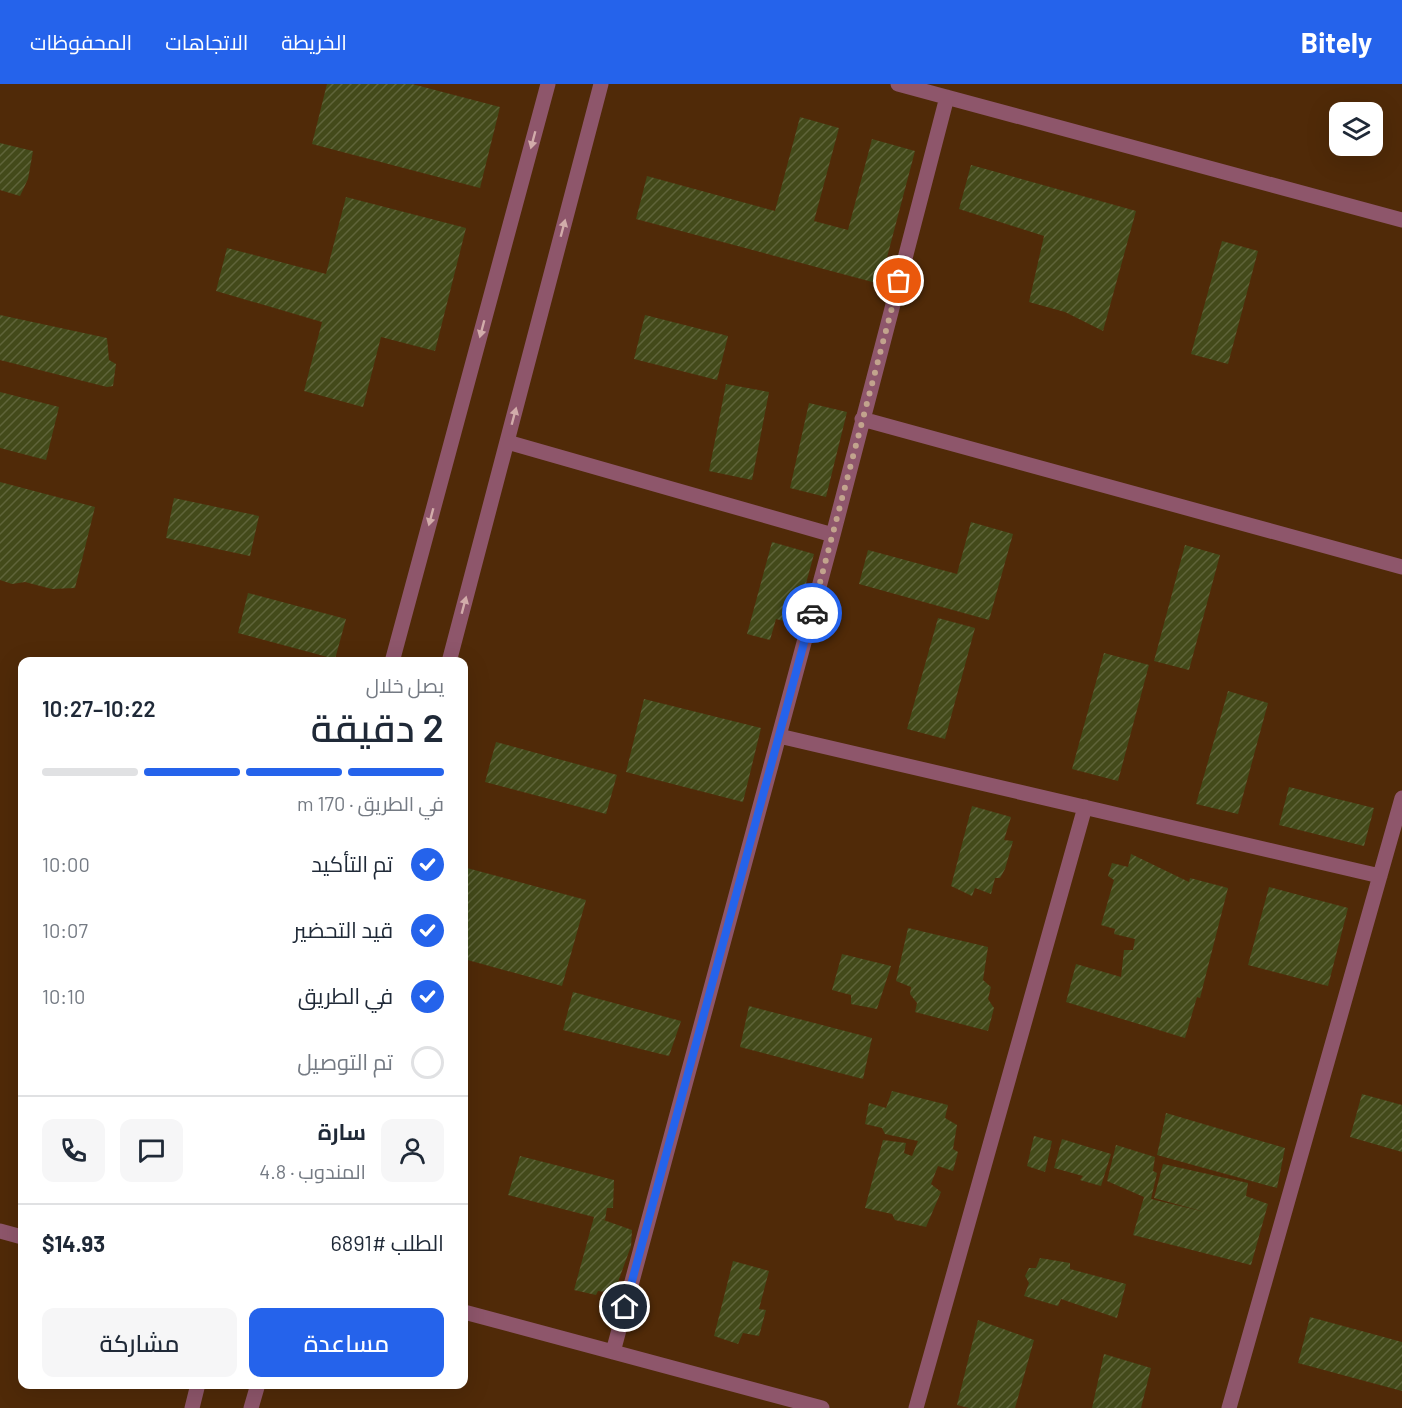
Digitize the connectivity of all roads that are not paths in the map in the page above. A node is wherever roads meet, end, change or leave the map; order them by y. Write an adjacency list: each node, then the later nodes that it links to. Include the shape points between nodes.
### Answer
1 (548, 84): 10 (street, one-way to 10)
2 (601, 84): 7 (street, one-way to 2)
3 (898, 84): 4 (street)
4 (947, 97): 5 (street); 6 (street)
5 (1402, 220)
6 (862, 419): 8 (street); 9 (street)
7 (507, 442): 8 (street); 11 (street, one-way to 7)
8 (833, 535): 12 (street)
9 (1402, 567)
10 (393, 657)
11 (450, 657)
12 (779, 736): 14 (street); 19 (street)
13 (1402, 798): 15 (street)
14 (1085, 807): 15 (street); 25 (street)
15 (1380, 876): 26 (street)
16 (0, 1231): 17 (street)
17 (18, 1236)
18 (468, 1313): 19 (street)
19 (613, 1352): 24 (street)
20 (197, 1389): 22 (street)
21 (257, 1389): 23 (street)
22 (192, 1408)
23 (251, 1408)
24 (822, 1408)
25 (916, 1408)
26 (1229, 1408)

